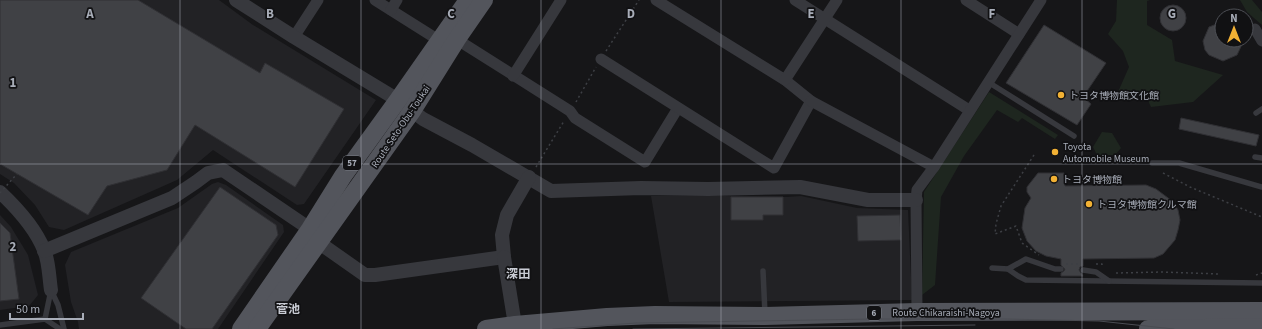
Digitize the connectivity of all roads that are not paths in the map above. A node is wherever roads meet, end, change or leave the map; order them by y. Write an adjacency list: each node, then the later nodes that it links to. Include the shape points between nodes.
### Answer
1 (236, 0): 17 (street)
2 (318, 0): 17 (street)
3 (375, 0): 13 (street)
4 (397, 0): 13 (street)
5 (468, 0): 18 (main road, Route Seto-Obu-Toukai / 57)
6 (484, 0): 18 (main road, Route Seto-Obu-Toukai / 57)
7 (560, 0): 21 (street)
8 (656, 0): 22 (street)
9 (795, 0): 14 (street)
10 (837, 0): 14 (street)
11 (966, 0): 16 (street)
12 (1041, 0): 16 (street)
13 (391, 10): 18 (street)
14 (825, 20): 22 (street); 28 (street)
15 (1255, 29): 19 (street)
16 (1019, 34): 23 (street)
17 (294, 37): 24 (street)
18 (449, 40): 21 (street, via 464,44); 24 (main road, Route Seto-Obu-Toukai / 57); 29 (main road, Route Seto-Obu-Toukai / 57)
19 (1262, 41)
20 (601, 59): 26 (street)
21 (513, 76): 26 (street, via 645,162)
22 (785, 80): 25 (street)
23 (988, 82): 28 (street); 31 (lane)
24 (398, 100): 29 (street); 40 (main road, Route Seto-Obu-Toukai / 57, via 343,176)
25 (812, 101): 26 (street, via 774,168); 35 (street)
26 (678, 108)
27 (1262, 109): 30 (lane)
28 (970, 110): 35 (street)
29 (412, 111): 36 (street); 40 (main road, Route Seto-Obu-Toukai / 57)
30 (1256, 113)
31 (1074, 136)
32 (1255, 157): 33 (lane)
33 (1262, 158)
34 (1152, 163): 37 (lane, via 1179,162)
35 (934, 167): 39 (street, via 917,190)
36 (530, 177): 39 (street, via 551,191 800,187 868,200); 42 (street, via 507,215 502,234)
37 (1262, 187)
38 (0, 193): 41 (street, via 25,219)
39 (916, 200): 52 (street)
40 (314, 236): 41 (street, via 222,170 208,173 172,198); 42 (street, via 365,275); 60 (main road, Route Seto-Obu-Toukai / 57); 61 (main road, Route Seto-Obu-Toukai / 57)
41 (44, 250): 50 (street)
42 (504, 257): 55 (street)
43 (1061, 266): 46 (lane, via 1055,269 1026,259)
44 (1082, 267): 48 (lane, via 1096,272)
45 (992, 268): 46 (lane)
46 (1008, 269): 48 (lane, via 1026,280)
47 (763, 271): 53 (lane)
48 (1109, 281): 49 (lane)
49 (1262, 283)
50 (51, 290): 54 (lane); 59 (lane)
51 (1262, 311): 52 (main road, Route Chikaraishi-Nagoya / 6)
52 (917, 312): 53 (main road, Route Chikaraishi-Nagoya / 6)
53 (765, 316): 55 (main road, Route Chikaraishi-Nagoya / 6, via 655,315)
54 (45, 319): 56 (lane); 58 (lane)
55 (515, 325): 62 (main road, Route Chikaraishi-Nagoya / 6)
56 (3, 326)
57 (1262, 327): 63 (main road)
58 (60, 329)
59 (64, 329)
60 (241, 329)
61 (257, 329)
62 (486, 329)
63 (1148, 329)

